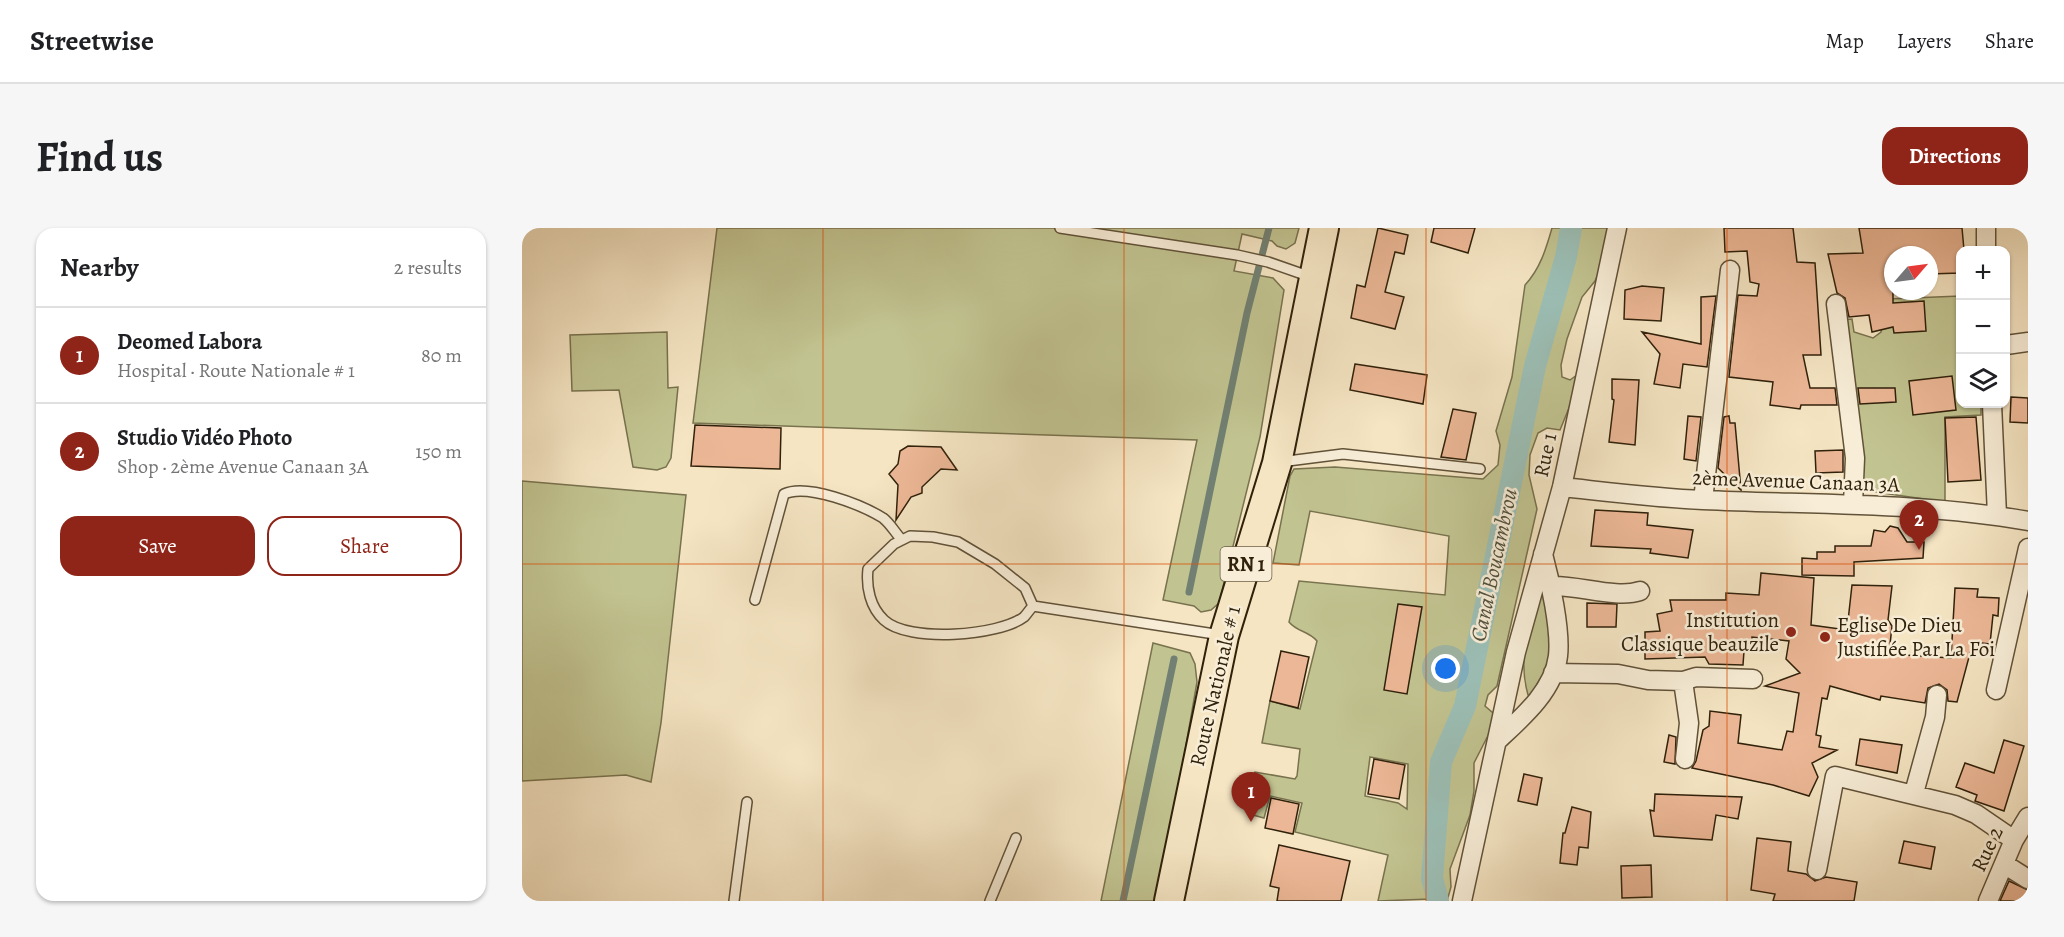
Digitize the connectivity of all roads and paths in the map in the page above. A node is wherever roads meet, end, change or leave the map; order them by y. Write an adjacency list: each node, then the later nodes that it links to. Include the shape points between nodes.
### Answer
1 (1060, 228): 7 (lane, via 1237,255)
2 (1324, 228): 7 (main road, Route Nationale # 1 / RN 1)
3 (1617, 228): 14 (street, Rue 1)
4 (1986, 228): 5 (street)
5 (1986, 246)
6 (1730, 270): 15 (street)
7 (1313, 278): 12 (main road, Route Nationale # 1 / RN 1)
8 (1836, 304): 16 (street, via 1855,458)
9 (2028, 342): 10 (street)
10 (2010, 344)
11 (1992, 408): 17 (street)
12 (1277, 463): 13 (lane, via 1343,454); 26 (main road, Route Nationale # 1 / RN 1)
13 (1480, 469)
14 (1562, 487): 15 (street, 2ème Avenue Canaan 3A); 21 (street, Rue 1)
15 (1703, 500): 16 (street, 2ème Avenue Canaan 3A)
16 (1852, 504): 17 (street, 2ème Avenue Canaan 3A)
17 (1997, 515): 18 (street, 2ème Avenue Canaan 3A)
18 (2028, 520)
19 (902, 540): 24 (lane, via 884,519 824,493 795,489 784,494); 25 (lane, via 910,536 958,542 1025,588); 25 (lane, via 868,569 866,586 884,621 911,633 952,634 997,628 1023,617)
20 (2028, 548): 30 (street)
21 (1543, 552): 22 (street); 32 (street, Rue 1, via 1516,652)
22 (1552, 586): 23 (street); 27 (street, via 1558,655)
23 (1640, 591)
24 (755, 600)
25 (1033, 606): 26 (lane)
26 (1224, 636): 44 (main road, Route Nationale # 1 / RN 1)
27 (1553, 673): 29 (street); 32 (street, via 1529,712)
28 (1753, 679): 29 (street, via 1696,677)
29 (1683, 681): 33 (street, via 1689,723)
30 (1996, 690)
31 (1937, 696): 34 (street)
32 (1499, 739): 45 (street, Rue 1)
33 (1685, 759)
34 (1914, 793): 38 (street, via 1976,814); 40 (street, via 1835,776)
35 (747, 802): 42 (lane)
36 (2028, 818): 38 (street, Rue 2)
37 (1016, 838): 43 (lane)
38 (2014, 840): 39 (street, Rue 2)
39 (2004, 864): 41 (street); 46 (street, Rue 2)
40 (1817, 870)
41 (2028, 879)
42 (734, 901)
43 (990, 901)
44 (1169, 901)
45 (1462, 901)
46 (1988, 901)

